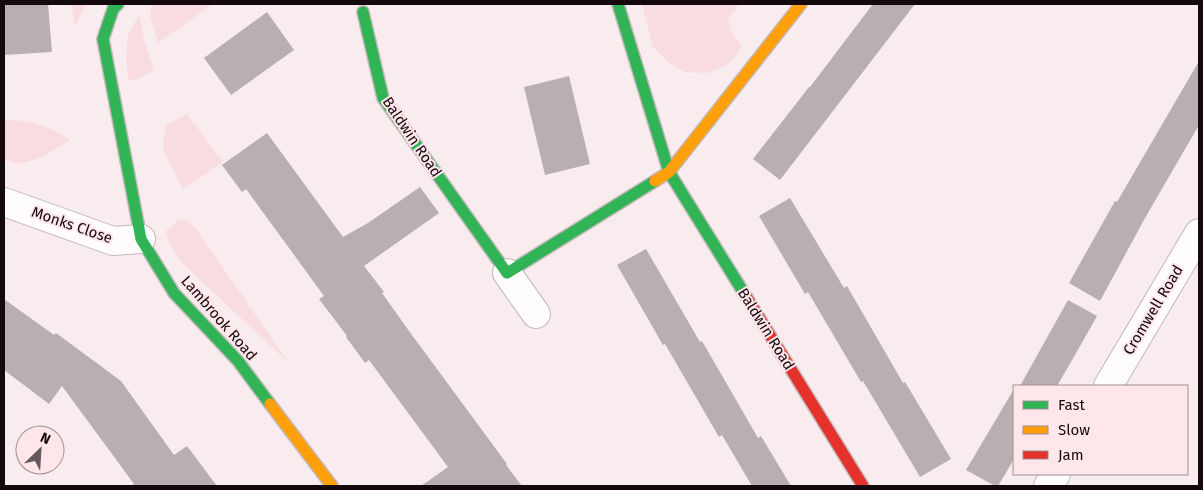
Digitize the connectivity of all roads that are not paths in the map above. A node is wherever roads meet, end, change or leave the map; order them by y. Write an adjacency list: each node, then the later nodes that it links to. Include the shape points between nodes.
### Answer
1 (118, 4): 8 (street, Lambrook Road, via 113,8 103,40)
2 (618, 4): 5 (street, Baldwin Road)
3 (801, 4): 5 (street)
4 (363, 12): 9 (street, Baldwin Road, via 383,98)
5 (670, 172): 9 (street); 14 (street, Baldwin Road)
6 (4, 202): 8 (street, Monks Close, via 113,241)
7 (1199, 233): 11 (street, Cromwell Road)
8 (141, 239): 13 (street, Lambrook Road, via 174,293 238,361)
9 (507, 273): 10 (street, Baldwin Road)
10 (536, 314)
11 (1109, 385)
12 (1055, 475): 15 (street)
13 (332, 486)
14 (863, 486)
15 (1048, 486)

